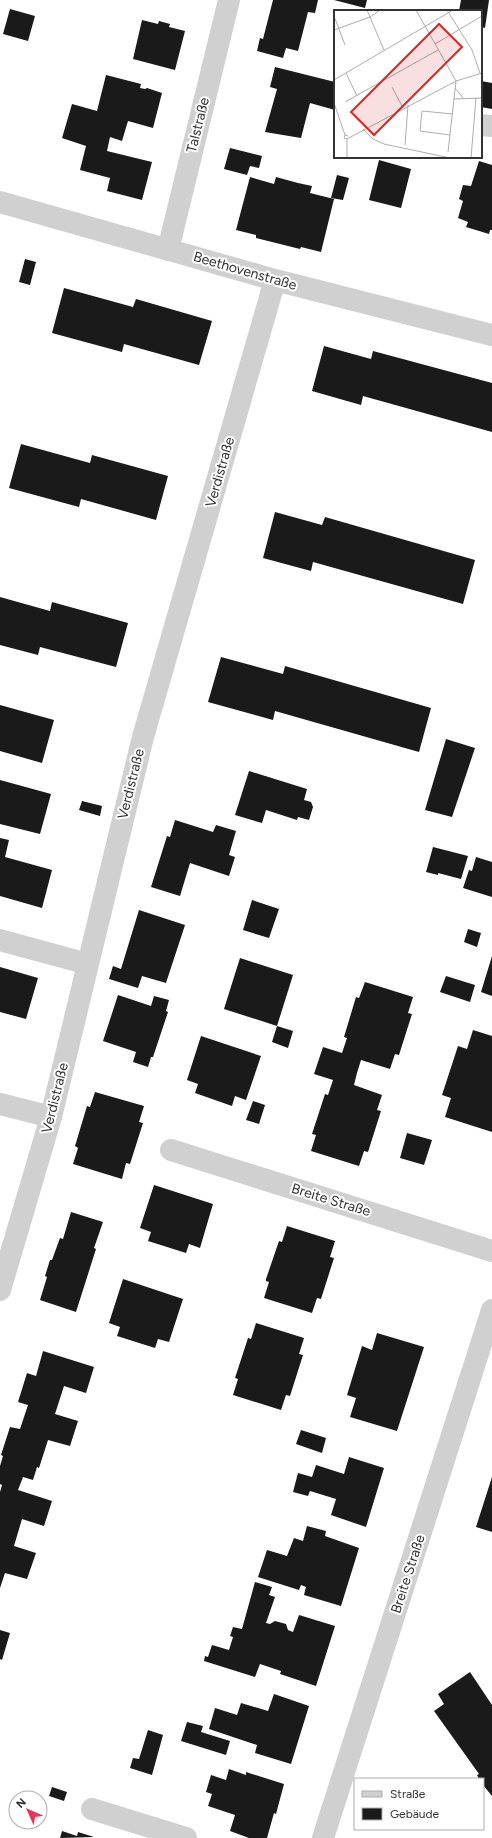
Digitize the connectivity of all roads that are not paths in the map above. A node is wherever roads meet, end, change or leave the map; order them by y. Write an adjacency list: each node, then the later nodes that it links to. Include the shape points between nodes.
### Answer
1 (229, 0): 5 (street, Talstraße)
2 (482, 125): 3 (street)
3 (492, 126)
4 (0, 202): 5 (street, Beethovenstraße)
5 (168, 250): 6 (street, Beethovenstraße)
6 (275, 280): 7 (street, Beethovenstraße); 9 (street, Verdistraße, via 143,737)
7 (492, 335)
8 (0, 940): 9 (street)
9 (88, 964): 11 (street, Verdistraße)
10 (0, 1104): 11 (street)
11 (51, 1117): 14 (street, Verdistraße)
12 (171, 1150): 13 (street, Breite Straße)
13 (492, 1251)
14 (0, 1290)
15 (492, 1310): 18 (street, Breite Straße)
16 (92, 1808): 17 (street)
17 (186, 1838)
18 (324, 1838)

